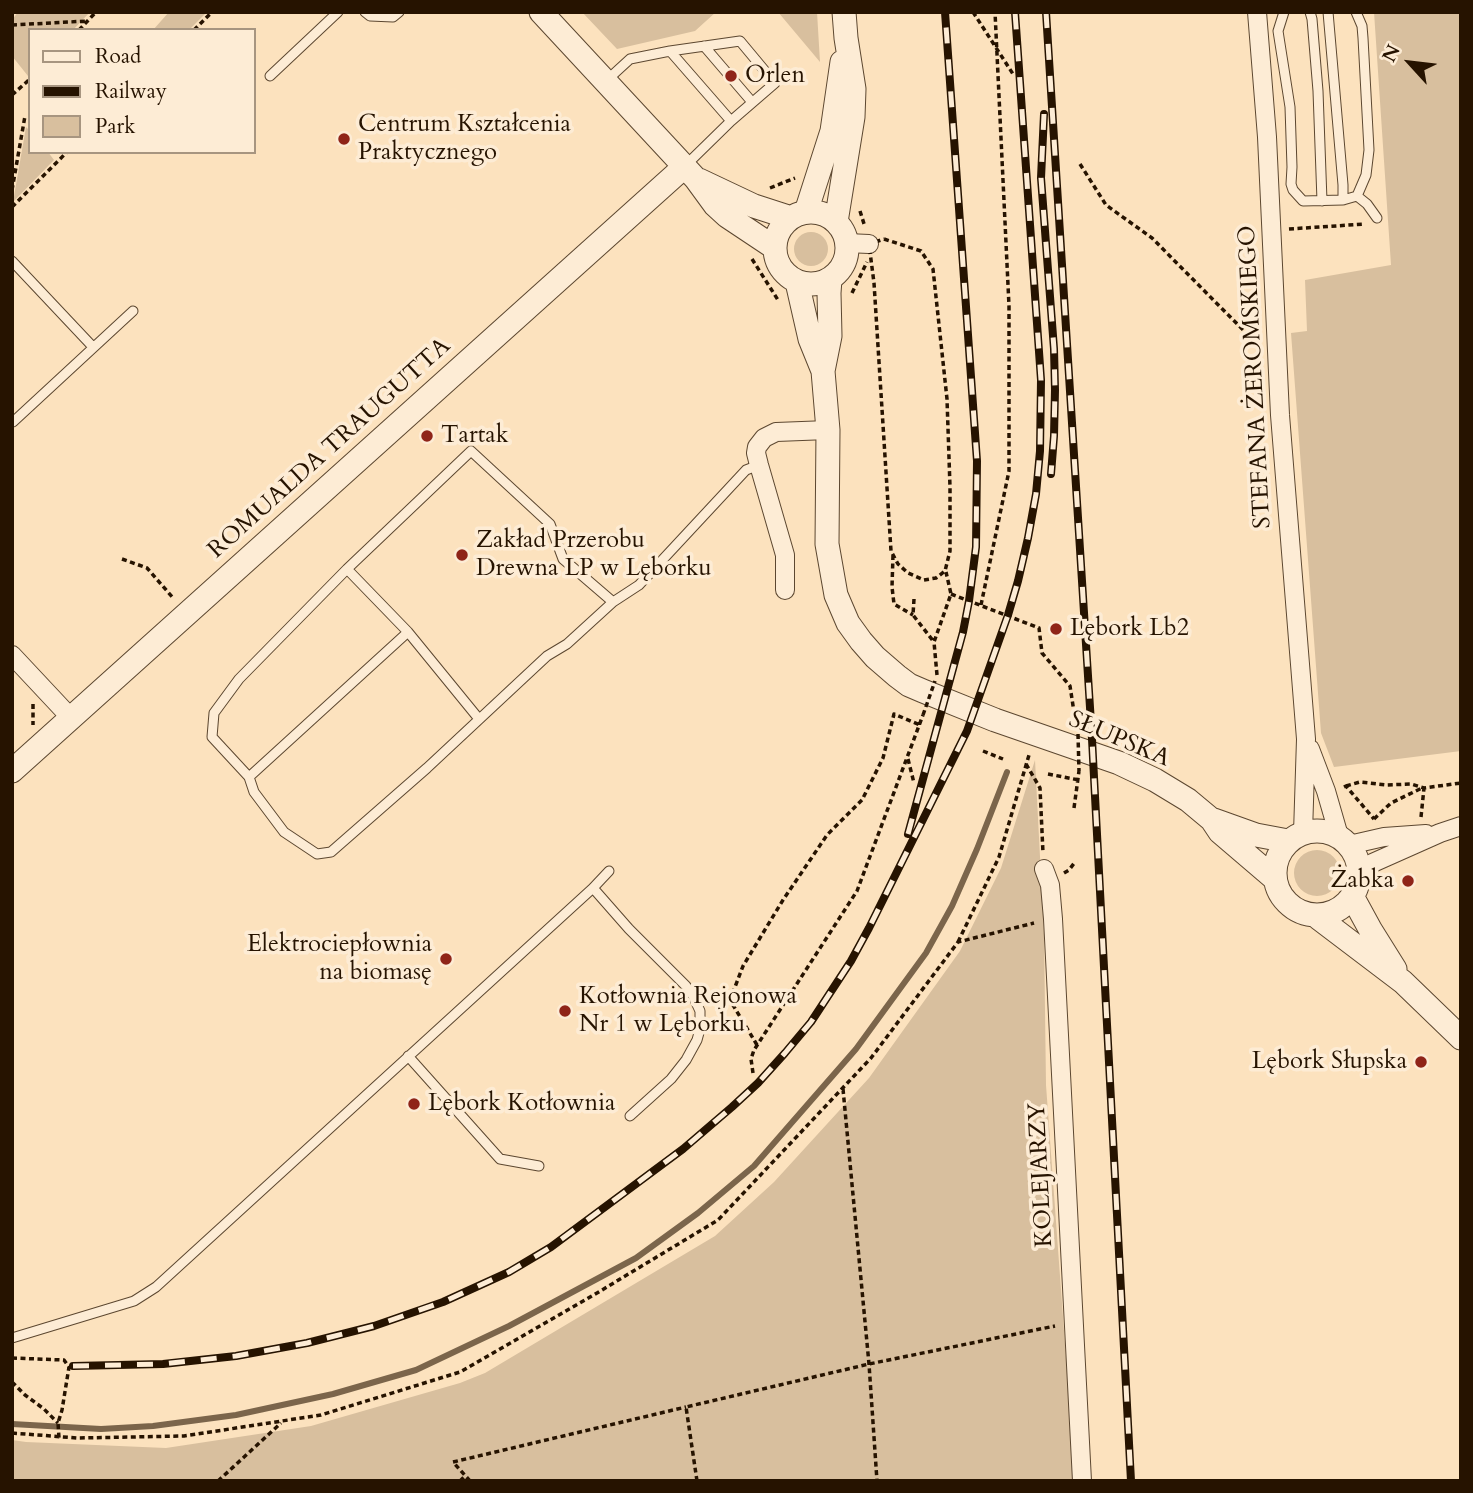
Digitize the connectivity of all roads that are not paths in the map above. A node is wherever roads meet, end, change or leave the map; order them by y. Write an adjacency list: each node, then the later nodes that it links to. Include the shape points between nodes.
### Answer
1 (338, 12): 14 (lane)
2 (365, 12): 3 (lane, via 393,17)
3 (400, 12)
4 (541, 12): 15 (street)
5 (844, 12): 11 (street)
6 (1257, 12): 42 (street, STEFANA ŻEROMSKIEGO, via 1280,415)
7 (1284, 12): 21 (lane, via 1278,31 1290,107 1291,184 1303,201)
8 (1310, 12): 21 (lane)
9 (1328, 12): 20 (lane)
10 (1356, 12): 19 (lane, via 1362,26 1368,150 1366,175)
11 (846, 38): 22 (street, via 832,131); 24 (street, via 853,117)
12 (704, 46): 13 (lane); 16 (lane); 16 (lane, via 740,41 775,83)
13 (670, 51): 15 (lane, via 630,59); 17 (lane)
14 (270, 76)
15 (605, 82): 18 (street)
16 (752, 102): 17 (lane)
17 (732, 121): 18 (lane)
18 (690, 173): 22 (street, via 754,206); 25 (street, via 727,216); 40 (street, ROMUALDA TRAUGUTTA)
19 (1357, 195): 20 (lane); 23 (lane)
20 (1343, 200): 21 (lane)
21 (1322, 201)
22 (799, 215): 24 (street, via 816,212); 25 (street, via 783,226)
23 (1377, 218)
24 (836, 222): 27 (street, via 858,243)
25 (775, 248): 28 (street, via 781,268)
26 (12, 261): 30 (lane)
27 (830, 279): 28 (street, via 819,284); 31 (street, via 830,336)
28 (797, 282): 31 (street, via 810,339)
29 (132, 311): 30 (lane)
30 (93, 347): 32 (lane)
31 (823, 371): 33 (street, SŁUPSKA)
32 (13, 422)
33 (828, 430): 34 (street, via 776,432 764,438 757,447); 45 (street, SŁUPSKA, via 828,558 848,622 875,657 909,685 995,720 1035,743 1138,771)
34 (759, 465): 36 (street, via 785,555); 37 (lane, via 746,470 639,585)
35 (347, 569): 37 (lane, via 471,451 551,524 563,559); 38 (lane); 44 (lane, via 239,679 214,713 212,737)
36 (785, 590)
37 (613, 602): 41 (lane)
38 (408, 632): 41 (lane); 44 (lane)
39 (12, 655): 40 (street)
40 (71, 718): 43 (street, ROMUALDA TRAUGUTTA)
41 (479, 719): 44 (lane, via 331,852 317,854 284,832 254,792)
42 (1306, 740): 48 (street, STEFANA ŻEROMSKIEGO); 49 (street, STEFANA ŻEROMSKIEGO)
43 (12, 771)
44 (249, 777)
45 (1212, 820): 48 (street, SŁUPSKA, via 1256,835); 53 (street, SŁUPSKA)
46 (1461, 826): 47 (street)
47 (1440, 833): 49 (street); 51 (street)
48 (1296, 837): 49 (street, via 1327,831); 53 (street, via 1279,852)
49 (1344, 841): 51 (street, via 1354,852)
50 (1044, 869): 63 (street, KOLEJARZY, via 1053,919)
51 (1359, 869): 55 (street)
52 (609, 871): 54 (lane)
53 (1275, 880): 56 (street, via 1278,891 1294,909)
54 (593, 888): 59 (lane); 60 (lane, via 686,986 701,1011 697,1040 686,1060)
55 (1352, 896): 56 (street, via 1331,914); 57 (street)
56 (1316, 916): 57 (street)
57 (1403, 982): 58 (street)
58 (1461, 1038)
59 (408, 1056): 61 (lane, via 500,1159); 62 (lane, via 156,1287 134,1301)
60 (630, 1116)
61 (539, 1166)
62 (12, 1338)
63 (1082, 1481)

